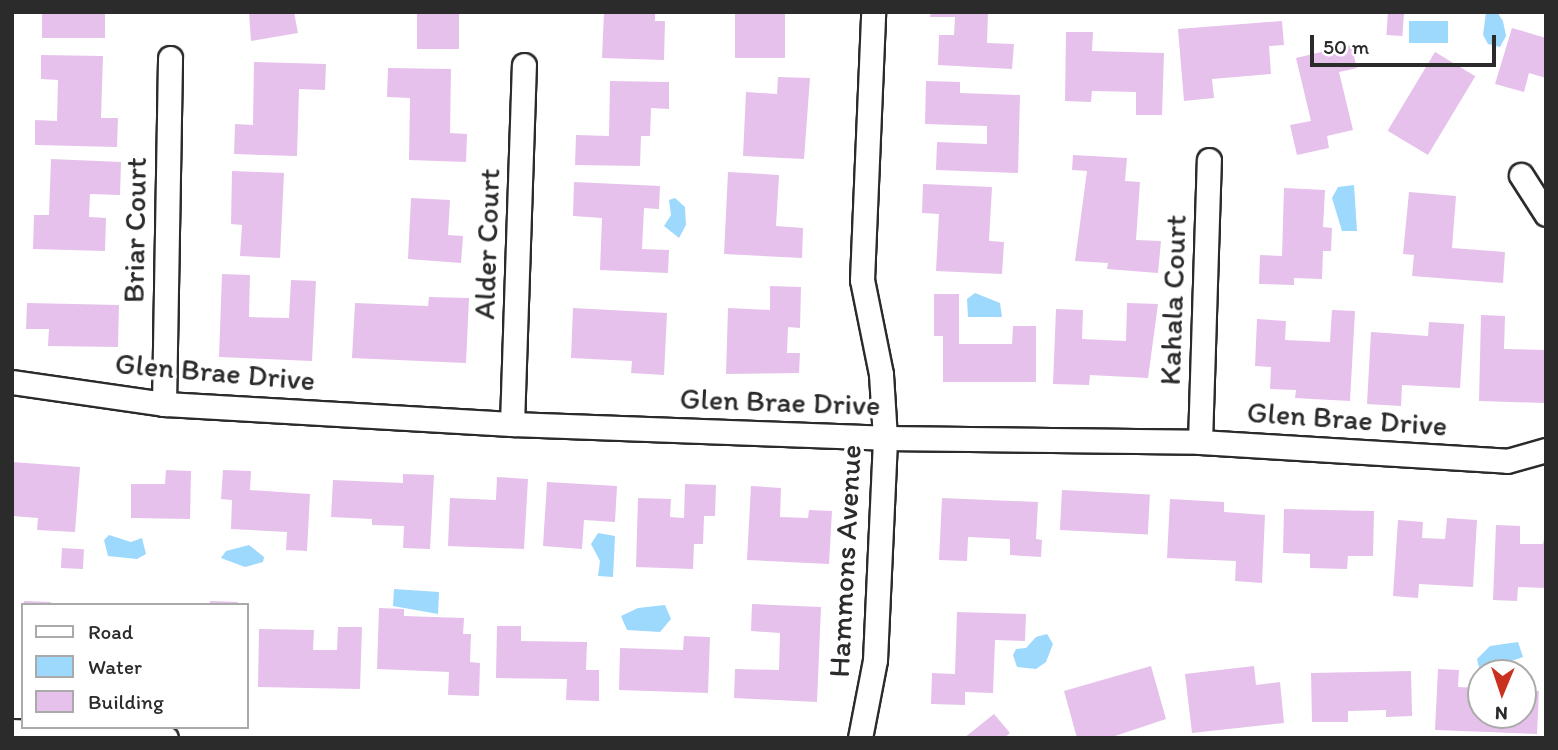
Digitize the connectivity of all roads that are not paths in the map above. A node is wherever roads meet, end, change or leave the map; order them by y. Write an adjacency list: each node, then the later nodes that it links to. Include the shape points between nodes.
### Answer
1 (873, 12): 10 (street, Hammons Avenue, via 862,279 881,374)
2 (170, 58): 8 (street, Briar Court)
3 (524, 65): 9 (street, Alder Court)
4 (1209, 160): 11 (street, Kahala Court)
5 (1521, 175): 6 (street)
6 (1546, 214)
7 (12, 382): 8 (street, Glen Brae Drive)
8 (164, 404): 9 (street, Glen Brae Drive)
9 (512, 425): 10 (street, Glen Brae Drive)
10 (885, 438): 11 (street, Glen Brae Drive); 15 (street, Hammons Avenue, via 875,660)
11 (1200, 442): 12 (street, Glen Brae Drive, via 1507,461)
12 (1546, 450)
13 (12, 731): 14 (street)
14 (166, 738)
15 (860, 738)

